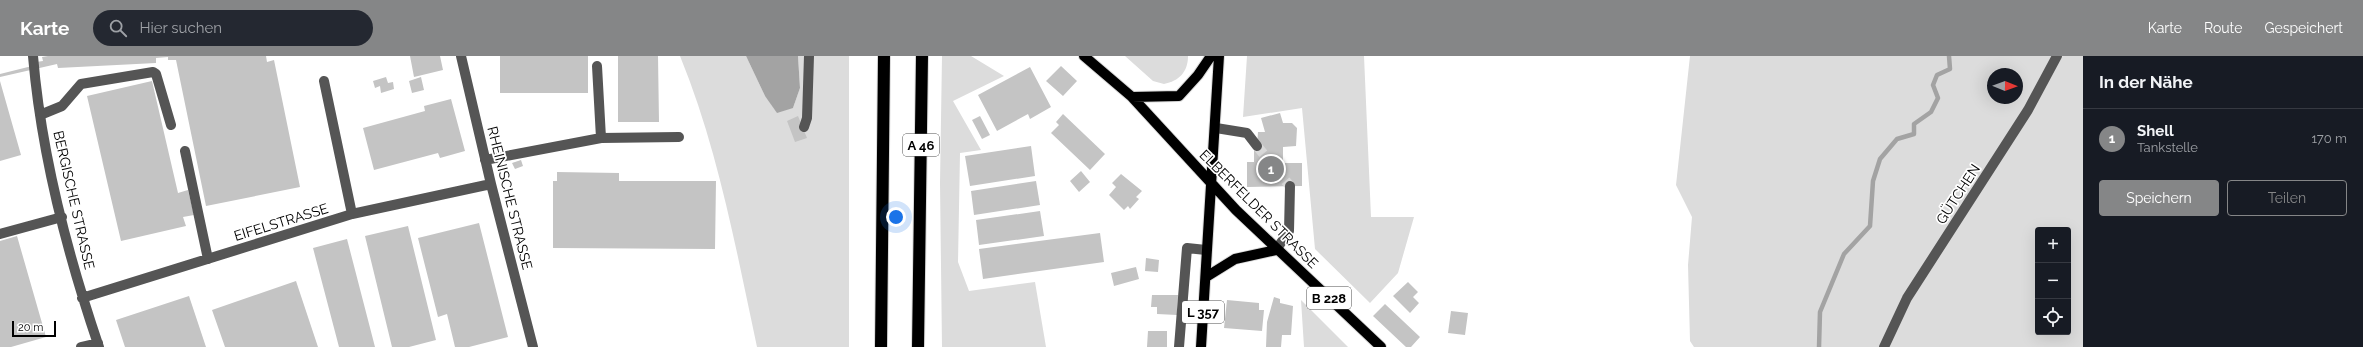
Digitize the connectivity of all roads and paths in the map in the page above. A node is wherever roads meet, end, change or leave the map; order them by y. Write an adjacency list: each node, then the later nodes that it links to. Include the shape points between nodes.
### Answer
1 (33, 56): 13 (street, BERGISCHE STRASSE)
2 (461, 56): 21 (street, RHEINISCHE STRASSE)
3 (809, 56): 15 (street, via 807,118)
4 (884, 56): 36 (highway, A 46)
5 (922, 56): 37 (highway, A 46)
6 (1084, 56): 12 (main road, ELBERFELDER STRASSE / B 228)
7 (1211, 56): 12 (main road, via 1198,76 1179,96)
8 (1219, 56): 16 (main road, L 357)
9 (2057, 56): 41 (street, GÜTCHEN, via 2028,110 1907,298)
10 (598, 66): 18 (street)
11 (324, 82): 25 (street)
12 (1132, 97): 23 (main road, ELBERFELDER STRASSE / B 228)
13 (40, 115): 14 (street, via 62,106 81,84 153,72 156,74); 26 (street, BERGISCHE STRASSE)
14 (170, 125)
15 (804, 127)
16 (1216, 128): 19 (street, via 1247,133); 23 (main road, L 357)
17 (679, 137): 18 (street)
18 (601, 138): 21 (street)
19 (1257, 146)
20 (185, 151): 30 (street)
21 (485, 160): 22 (street, RHEINISCHE STRASSE)
22 (490, 184): 25 (street, EIFELSTRASSE); 35 (street, RHEINISCHE STRASSE)
23 (1212, 186): 28 (main road, L 357); 29 (main road, ELBERFELDER STRASSE / B 228)
24 (1290, 186): 29 (street, via 1289,232)
25 (352, 214): 30 (street, EIFELSTRASSE)
26 (62, 217): 27 (street); 32 (street, BERGISCHE STRASSE)
27 (0, 234)
28 (1206, 250): 31 (main road, L 357); 38 (street, via 1187,248)
29 (1276, 250): 31 (main road, via 1235,259); 40 (main road, ELBERFELDER STRASSE / B 228)
30 (208, 259): 32 (street, EIFELSTRASSE)
31 (1206, 276): 39 (main road, L 357)
32 (82, 298): 33 (street, BERGISCHE STRASSE)
33 (99, 345): 34 (street)
34 (80, 347)
35 (533, 347)
36 (881, 347)
37 (918, 347)
38 (1179, 347)
39 (1201, 347)
40 (1381, 347)
41 (1884, 347)

